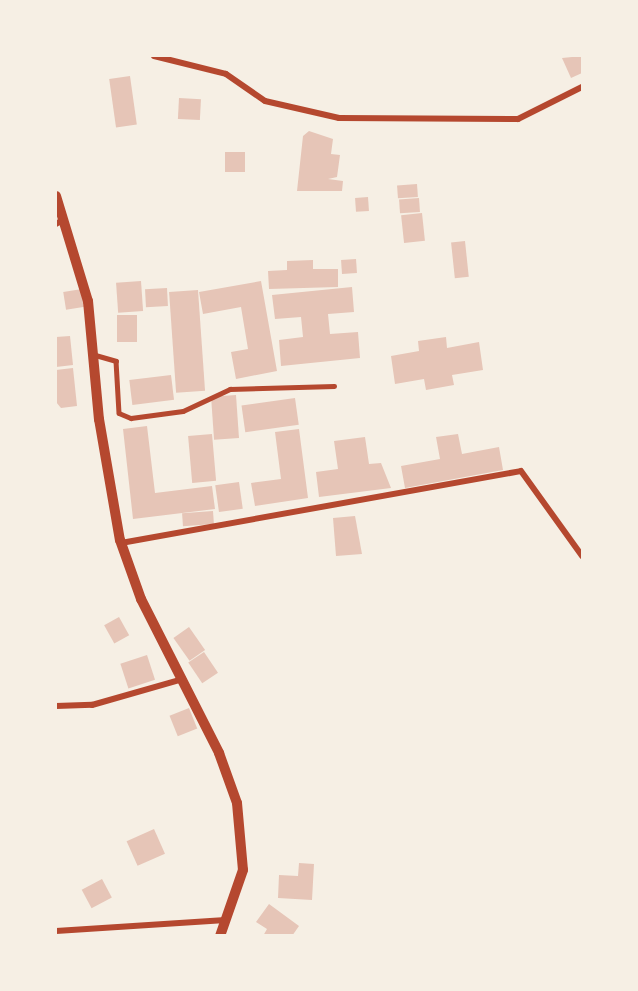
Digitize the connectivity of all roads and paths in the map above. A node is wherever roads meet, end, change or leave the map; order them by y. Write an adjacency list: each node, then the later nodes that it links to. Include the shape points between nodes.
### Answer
1 (154, 56): 2 (street, via 226,74 265,101 339,118 518,119)
2 (582, 87)
3 (56, 196): 4 (street)
4 (58, 223): 5 (street, via 87,301)
5 (92, 354): 6 (lane, via 116,361 119,413 131,418 183,411 230,388); 7 (street)
6 (334, 386)
7 (121, 543): 8 (street, via 521,471); 9 (street, via 141,599)
8 (582, 556)
9 (184, 679): 10 (street, via 92,705); 11 (street, via 219,753 242,828 243,870)
10 (56, 706)
11 (229, 920): 12 (street); 13 (street)
12 (56, 931)
13 (220, 936)

